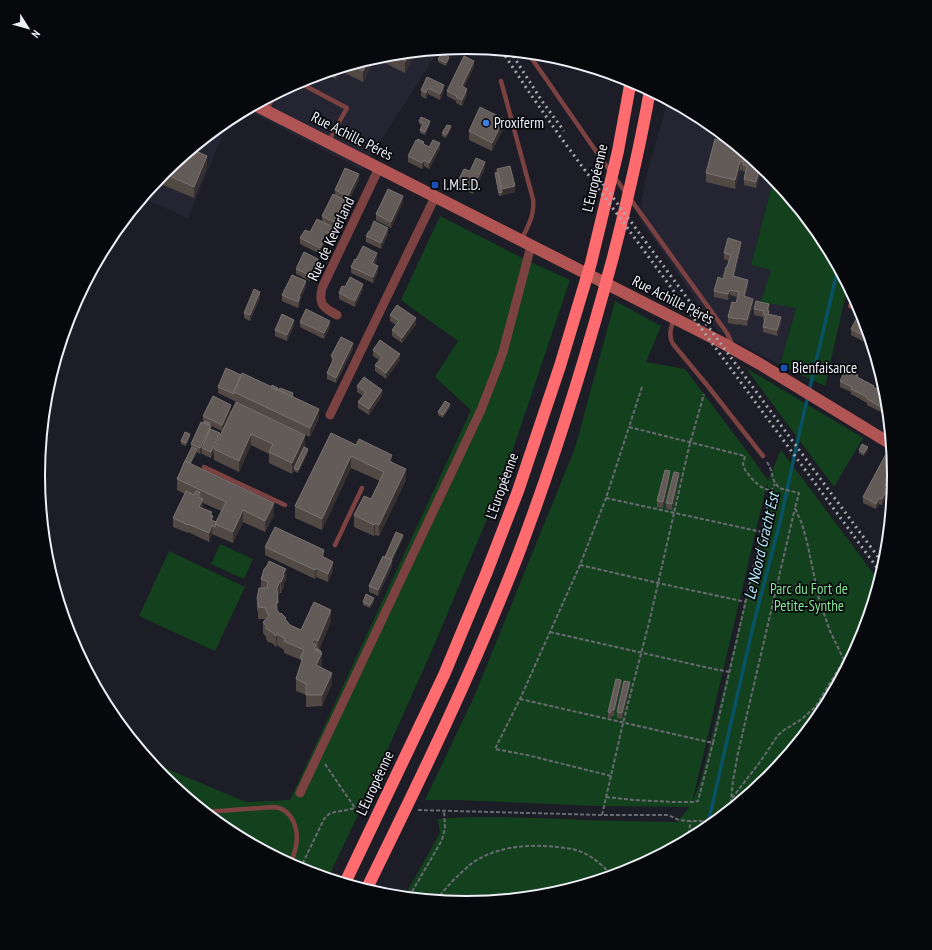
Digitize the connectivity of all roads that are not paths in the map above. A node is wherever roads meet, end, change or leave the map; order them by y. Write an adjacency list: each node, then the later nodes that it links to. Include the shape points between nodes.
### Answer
1 (533, 60): 17 (lane, via 727,333)
2 (501, 81): 14 (lane, via 533,200 534,210)
3 (305, 86): 10 (lane, via 347,108)
4 (630, 87): 28 (highway, L'Européenne, via 604,210 578,307 518,491 444,675)
5 (649, 96): 11 (highway)
6 (655, 98): 11 (highway)
7 (271, 102): 9 (lane)
8 (260, 108): 9 (street, Rue Achille Pérès)
9 (266, 111): 10 (street, Rue Achille Pérès)
10 (328, 142): 12 (street, Rue Achille Pérès)
11 (638, 153): 29 (highway, via 597,316 563,430 541,492 466,678)
12 (379, 168): 13 (street, Rue Achille Pérès); 15 (street, Rue de Keverland, via 322,288 322,304)
13 (435, 197): 14 (street, Rue Achille Pérès); 18 (street)
14 (526, 243): 16 (street, Rue Achille Pérès); 25 (street, via 503,352 489,390)
15 (337, 315)
16 (674, 318): 17 (street, Rue Achille Pérès); 20 (lane, via 670,332 671,340)
17 (734, 350): 19 (street, Rue Achille Pérès)
18 (330, 415)
19 (885, 441)
20 (763, 456)
21 (204, 467): 23 (lane)
22 (362, 488): 24 (lane)
23 (285, 505)
24 (334, 545)
25 (300, 793)
26 (213, 811): 27 (lane, via 274,807 282,809 295,826 296,846)
27 (292, 858)
28 (347, 879)
29 (369, 885)

